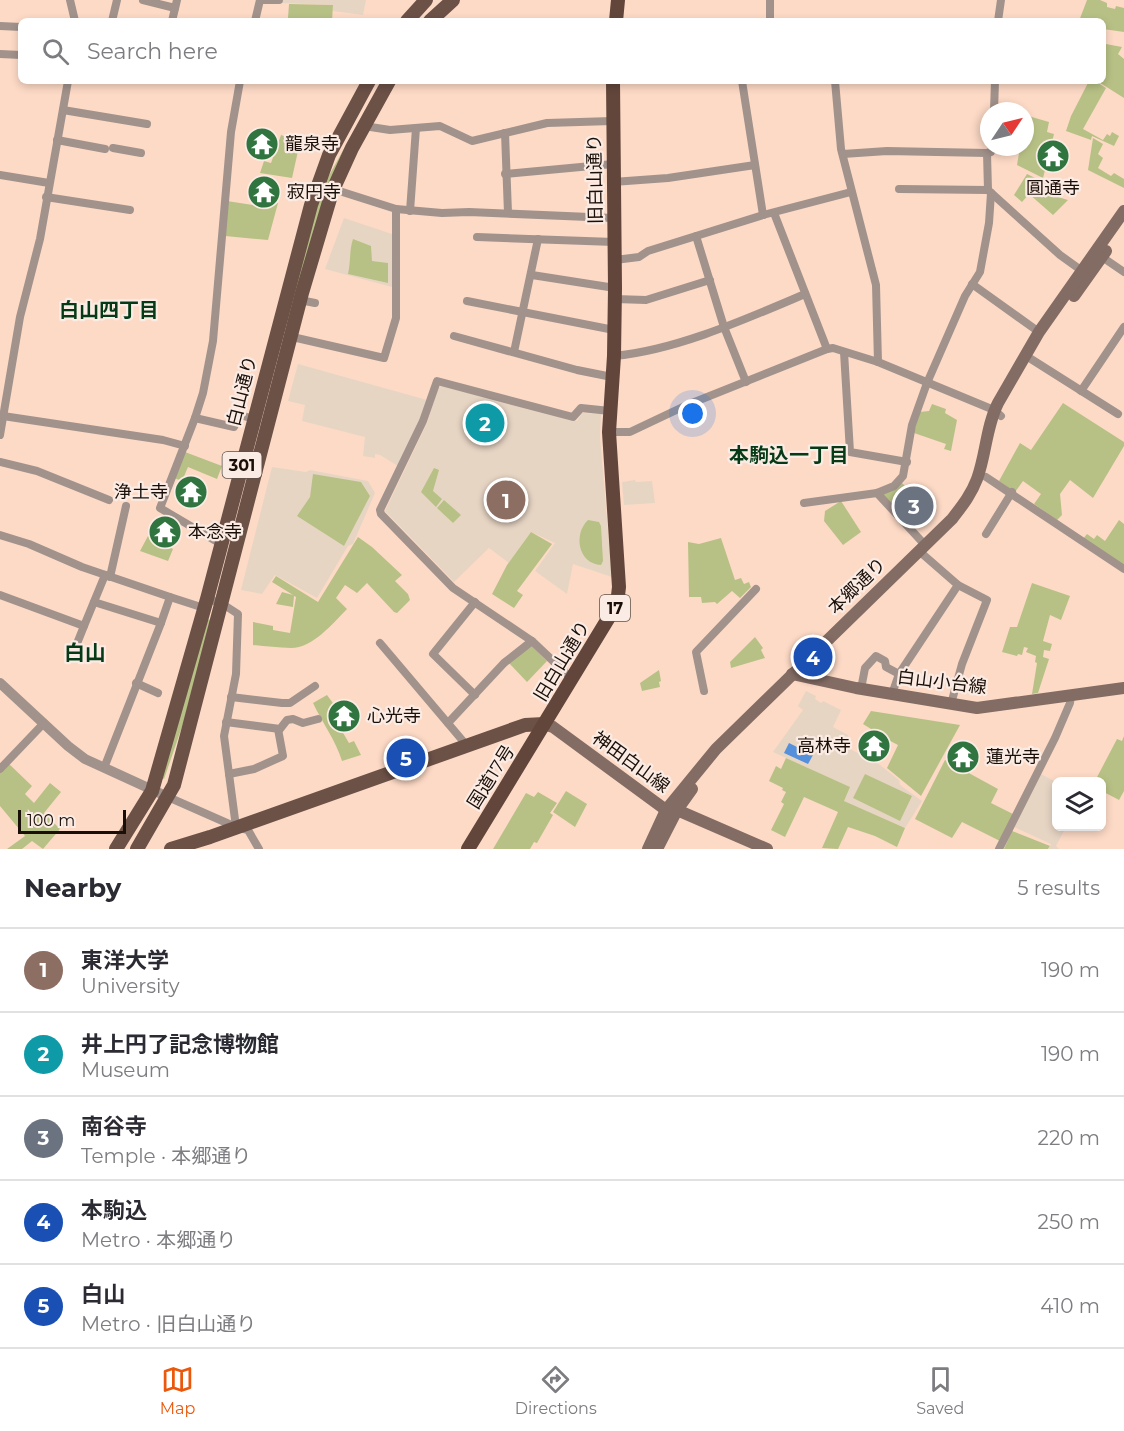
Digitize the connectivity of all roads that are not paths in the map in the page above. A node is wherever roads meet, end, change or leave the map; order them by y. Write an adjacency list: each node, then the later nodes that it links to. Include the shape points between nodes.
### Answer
1 (70, 0): 12 (street)
2 (117, 0): 13 (street)
3 (143, 0): 11 (street)
4 (261, 0): 5 (street); 14 (street)
5 (279, 0)
6 (426, 0): 15 (main road)
7 (453, 0): 16 (main road)
8 (618, 0): 17 (highway)
9 (770, 0): 18 (street)
10 (1001, 0): 19 (street)
11 (176, 4)
12 (74, 18)
13 (113, 18)
14 (256, 18)
15 (410, 18)
16 (433, 18)
17 (616, 18)
18 (770, 18)
19 (998, 18)
20 (0, 26): 21 (street)
21 (18, 27)
22 (0, 54): 23 (street)
23 (18, 55)
24 (67, 84): 33 (street)
25 (239, 84): 106 (street, via 231,132 213,341)
26 (367, 84): 48 (main road, 白山通り / 301)
27 (383, 84): 36 (main road, 白山通り / 301)
28 (613, 84): 34 (highway, 旧白山通り / 17)
29 (742, 84): 45 (street)
30 (835, 84): 42 (street)
31 (995, 84): 32 (street)
32 (994, 102)
33 (63, 110): 35 (street); 39 (street)
34 (612, 120): 38 (street, via 547,123); 44 (highway, 旧白山通り / 17)
35 (147, 124)
36 (364, 126): 37 (street); 48 (main road, via 352,126); 51 (main road, 白山通り / 301)
37 (416, 128): 38 (street, via 440,126 472,141); 58 (street)
38 (505, 133): 46 (street)
39 (57, 140): 41 (street); 50 (street)
40 (980, 150): 42 (street)
41 (141, 153)
42 (843, 154): 54 (street)
43 (990, 156): 53 (street)
44 (613, 164): 46 (street); 49 (highway, 旧白山通り / 17)
45 (755, 165): 49 (street); 62 (street)
46 (506, 174): 60 (street)
47 (0, 175): 50 (street)
48 (321, 175): 86 (main road, 白山通り / 301)
49 (613, 182): 63 (highway, 旧白山通り / 17)
50 (49, 183): 55 (street)
51 (333, 189): 56 (street); 78 (main road, 白山通り / 301)
52 (899, 189): 53 (street)
53 (989, 191): 72 (street); 75 (street, via 980,272)
54 (851, 192): 61 (street); 96 (street, via 876,285)
55 (46, 197): 57 (street); 101 (street)
56 (396, 209): 58 (street); 88 (street, via 396,318 384,358)
57 (130, 210)
58 (410, 211): 60 (street)
59 (1124, 211): 72 (main road, 本郷通り)
60 (507, 213): 63 (street)
61 (774, 213): 62 (street); 77 (street)
62 (763, 215): 65 (street)
63 (613, 218): 68 (highway, 旧白山通り / 17)
64 (1124, 226): 69 (main road, 本郷通り)
65 (696, 236): 70 (street); 74 (street)
66 (477, 237): 67 (street)
67 (538, 239): 68 (street); 73 (street)
68 (614, 242): 70 (highway, 旧白山通り / 17)
69 (1102, 257): 71 (street); 72 (main road, 本郷通り)
70 (615, 260): 76 (highway, 旧白山通り / 17)
71 (1124, 272)
72 (1085, 273): 85 (main road, 本郷通り); 95 (main road, 本郷通り)
73 (532, 275): 76 (street); 81 (street)
74 (710, 280): 76 (street, via 646,300); 82 (street)
75 (972, 284): 85 (street); 99 (street)
76 (615, 293): 84 (highway, 旧白山通り / 17)
77 (805, 294): 82 (street); 89 (street)
78 (300, 300): 80 (street); 88 (main road, 白山通り / 301)
79 (467, 301): 81 (street)
80 (315, 303)
81 (523, 313): 84 (street); 91 (street)
82 (724, 327): 94 (street, via 640,354); 98 (street)
83 (1124, 327): 100 (street)
84 (614, 330): 94 (highway, 旧白山通り / 17)
85 (1039, 332): 102 (main road, 本郷通り)
86 (276, 333): 88 (street); 90 (main road, 白山通り / 301)
87 (454, 336): 91 (street)
88 (291, 337): 93 (main road, 白山通り / 301)
89 (827, 349): 92 (street); 98 (street)
90 (271, 352): 93 (main road); 107 (main road, 白山通り / 301)
91 (514, 352): 97 (street)
92 (844, 352): 96 (street); 112 (street, via 850,452)
93 (286, 356): 132 (main road, 白山通り / 301)
94 (614, 357): 97 (highway, 旧白山通り / 17)
95 (1031, 359): 100 (street); 102 (main road, 本郷通り)
96 (878, 362): 99 (street)
97 (612, 377): 103 (highway, 旧白山通り / 17)
98 (746, 382): 108 (street, via 630,432)
99 (927, 383): 102 (street); 112 (street, via 912,425)
100 (1081, 391): 104 (street)
101 (3, 398): 105 (street)
102 (999, 408): 113 (main road, 本郷通り); 122 (main road, 本郷通り, via 973,490)
103 (610, 411): 108 (highway, 旧白山通り / 17); 130 (street, via 581,408 573,417 437,381 423,421 380,510 453,588)
104 (1118, 414)
105 (3, 416): 109 (street); 110 (street)
106 (195, 418): 107 (street, via 234,427 240,416); 110 (street)
107 (254, 419): 121 (main road, 白山通り / 301)
108 (609, 432): 140 (highway, 旧白山通り / 17, via 619,576 617,604)
109 (0, 435)
110 (185, 446): 121 (street, via 160,508)
111 (0, 462): 116 (street, via 37,471)
112 (907, 462): 115 (street, via 903,476 894,486)
113 (986, 477): 114 (street); 122 (main road, 本郷通り, via 970,510)
114 (1012, 492): 119 (street); 123 (street)
115 (877, 493): 117 (street); 122 (street)
116 (109, 500)
117 (804, 502)
118 (126, 507): 124 (street)
119 (986, 534)
120 (0, 535): 124 (street)
121 (221, 544): 131 (main road, 白山通り / 301)
122 (923, 551): 125 (street); 139 (main road, 本郷通り)
123 (1124, 569)
124 (107, 576): 128 (street); 129 (street)
125 (958, 585): 138 (street); 152 (street, via 987,600)
126 (756, 589): 146 (street, via 696,652)
127 (0, 595): 134 (street)
128 (170, 597): 131 (street); 133 (street)
129 (94, 602): 133 (street); 134 (street)
130 (475, 602): 135 (street); 149 (street, via 433,654)
131 (205, 603): 132 (street); 163 (main road, 白山通り / 301)
132 (221, 603): 150 (street, via 238,614 236,674); 164 (main road, 白山通り / 301)
133 (161, 623): 142 (street)
134 (84, 626): 137 (street)
135 (532, 641): 140 (street); 149 (street, via 504,663)
136 (380, 643): 156 (street)
137 (74, 651)
138 (898, 674): 145 (street, via 876,656 865,668); 148 (street)
139 (797, 675): 145 (main road, 白山小台線); 165 (main road, 本郷通り, via 716,749)
140 (571, 678): 157 (highway, 旧白山通り / 17)
141 (0, 683): 155 (street)
142 (136, 683): 147 (street); 160 (street)
143 (315, 686): 150 (street, via 282,704)
144 (1124, 688): 151 (main road, 白山小台線)
145 (861, 689): 148 (main road, 白山小台線)
146 (704, 691)
147 (158, 693)
148 (892, 694): 152 (main road, 白山小台線)
149 (475, 695): 156 (street)
150 (231, 696): 154 (street)
151 (1071, 696): 152 (main road, 白山小台線, via 982,708); 177 (street)
152 (951, 704)
153 (318, 719): 158 (street, via 303,723 287,720)
154 (226, 722): 158 (street); 162 (street)
155 (44, 723): 160 (street, via 85,759); 161 (street)
156 (448, 723): 159 (street)
157 (544, 724): 159 (main road, 旧白山通り, via 525,725); 165 (main road, 神田白山線); 173 (highway, 国道17号 / 17)
158 (278, 729): 162 (street, via 283,756 254,769)
159 (468, 747): 166 (main road, 旧白山通り)
160 (104, 768): 163 (street)
161 (0, 769)
162 (228, 774): 166 (street)
163 (152, 791): 164 (street); 168 (main road, 白山通り / 301)
164 (168, 797): 166 (street); 169 (main road, 白山通り / 301)
165 (672, 810): 174 (main road, 本郷通り); 175 (main road, 本郷通り); 176 (main road, 神田白山線)
166 (236, 827): 167 (main road, 旧白山通り); 172 (street, via 248,830)
167 (210, 837): 170 (main road, 旧白山通り); 171 (street)
168 (116, 849)
169 (137, 849)
170 (171, 849)
171 (199, 849)
172 (259, 849)
173 (468, 849)
174 (648, 849)
175 (657, 849)
176 (767, 849)
177 (999, 849)

